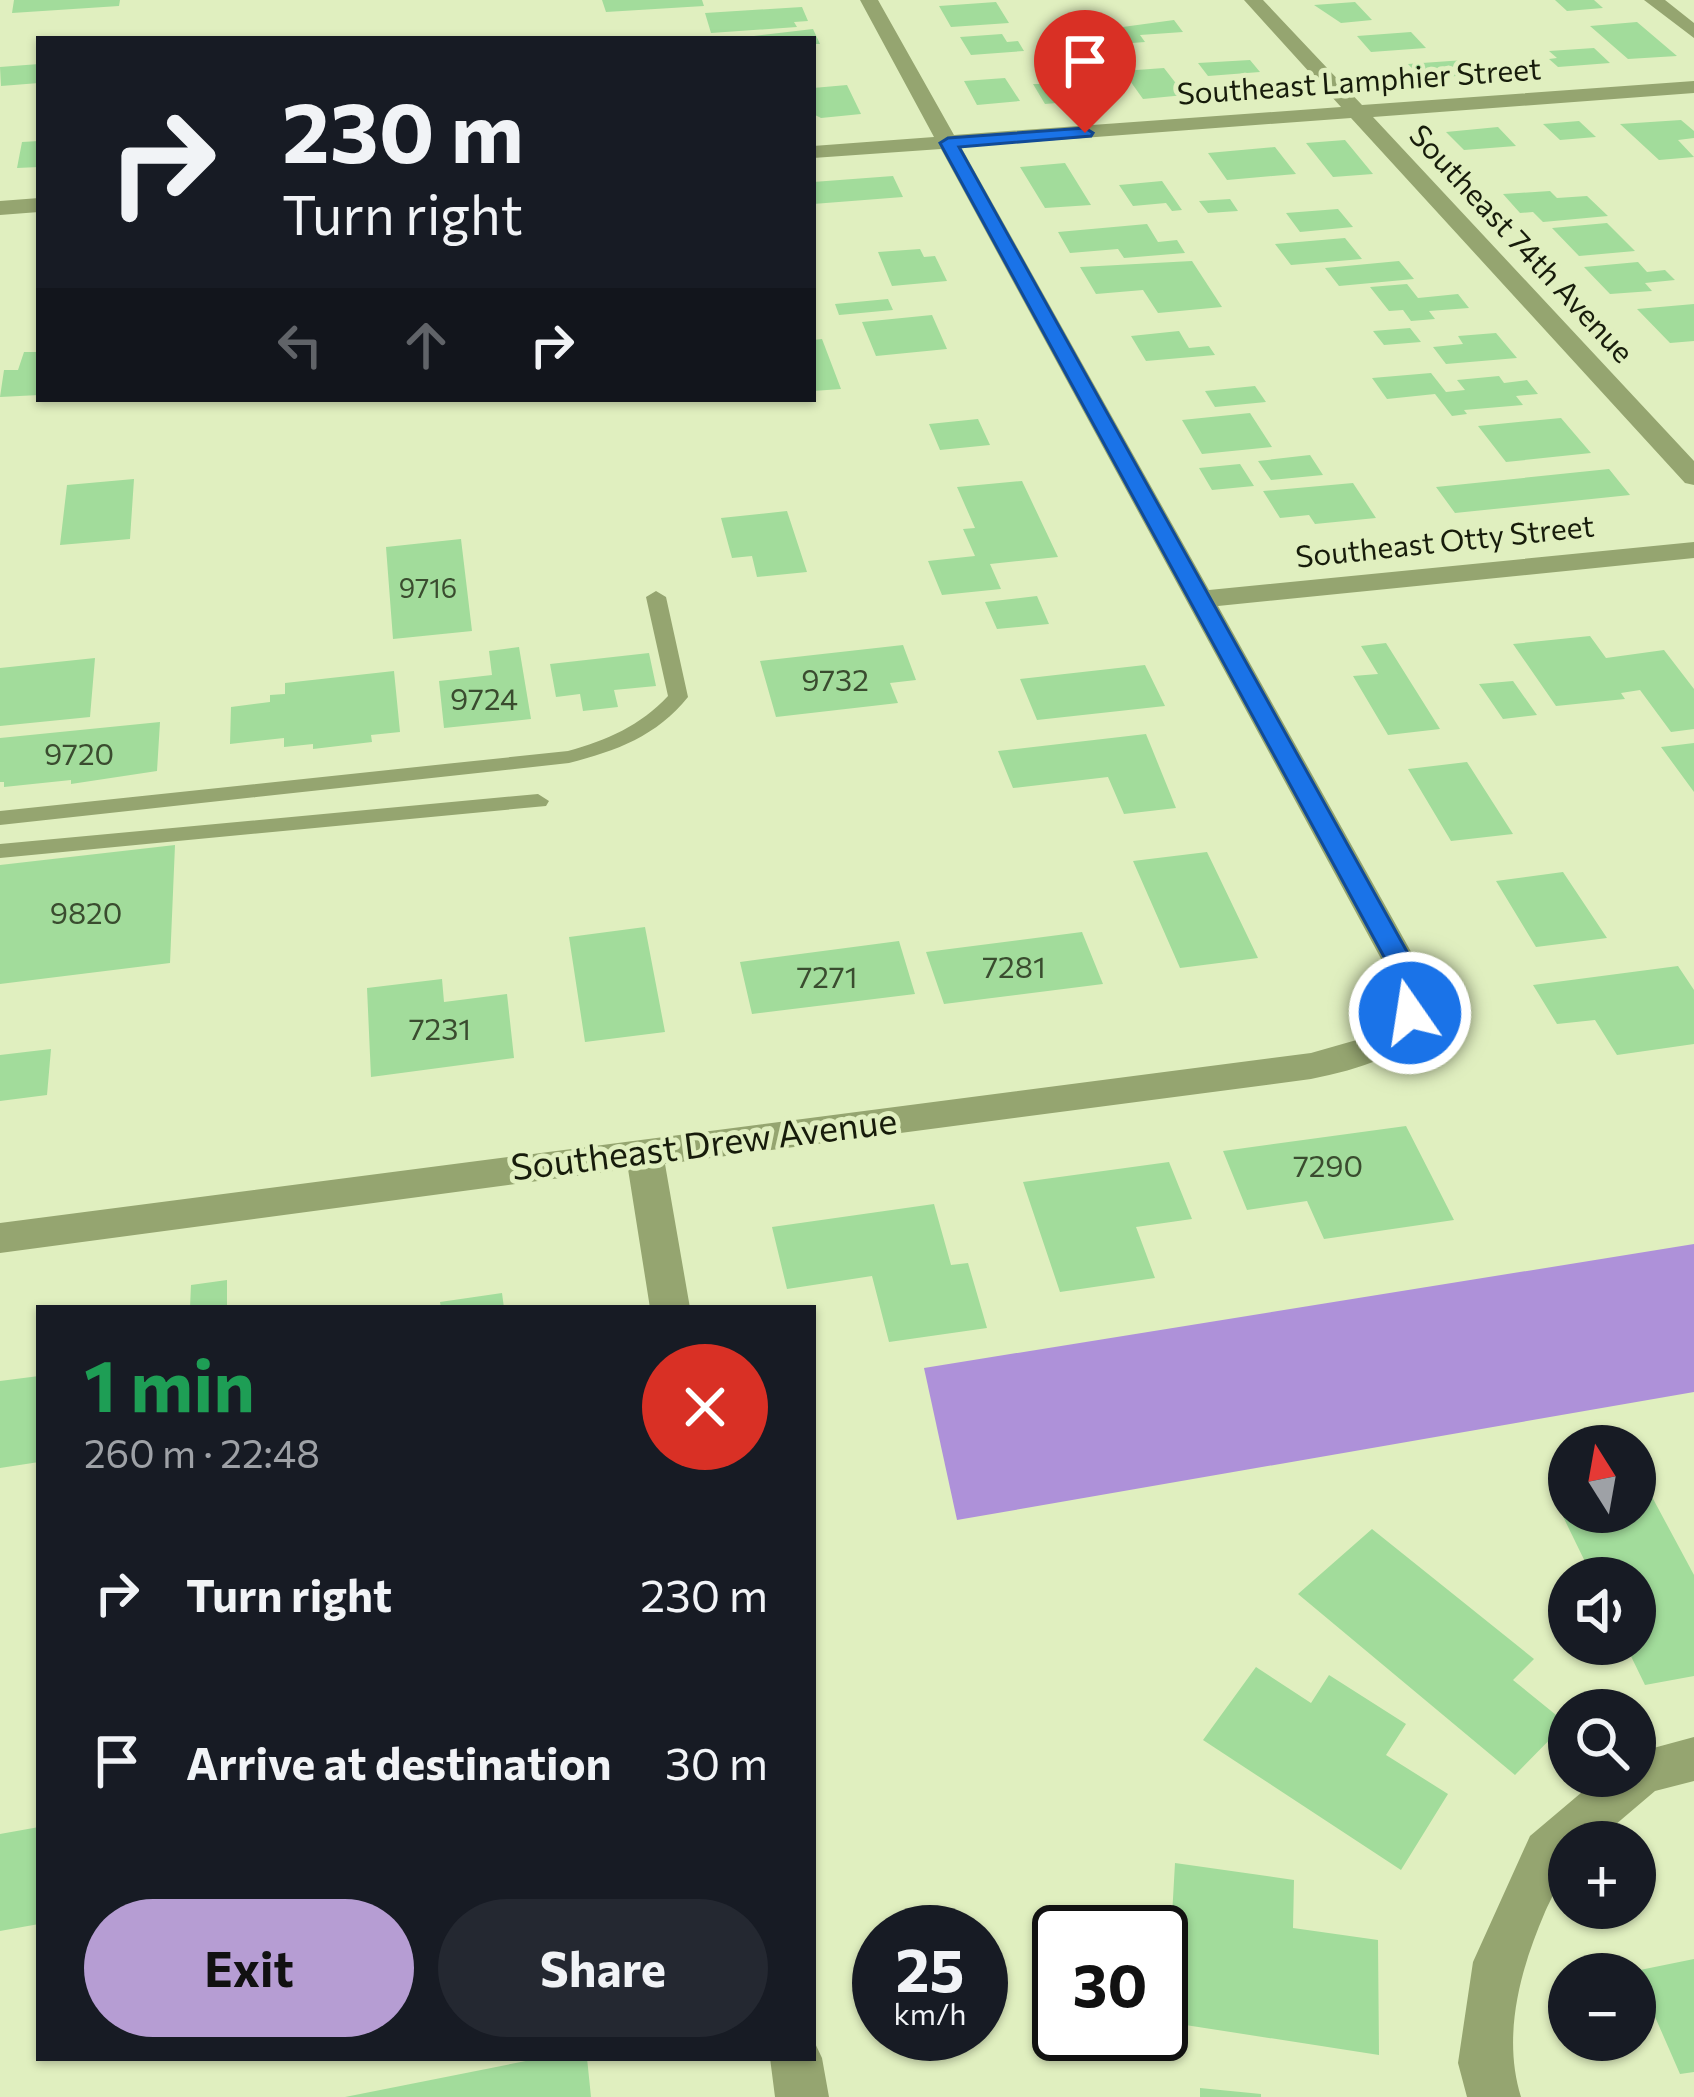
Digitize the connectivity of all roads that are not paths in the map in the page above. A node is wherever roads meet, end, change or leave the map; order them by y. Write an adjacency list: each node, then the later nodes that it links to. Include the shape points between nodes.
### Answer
1 (869, 0): 7 (street)
2 (1253, 0): 6 (street, Southeast 74th Avenue)
3 (1653, 0): 4 (street)
4 (1694, 32)
5 (1694, 87): 6 (street, Southeast Lamphier Street)
6 (1359, 112): 7 (street, Southeast Lamphier Street); 11 (street, Southeast 74th Avenue)
7 (948, 143): 8 (street, Southeast Lamphier Street); 14 (street)
8 (816, 152)
9 (36, 205): 10 (street)
10 (0, 208)
11 (1694, 477)
12 (1694, 550): 14 (street, Southeast Otty Street)
13 (656, 597): 16 (lane, via 678,697 654,725 620,744 569,757)
14 (1202, 599): 18 (street, Southeast Drew Avenue, via 1402,966 1411,999 1400,1030 1362,1053 1311,1066)
15 (538, 802): 17 (lane)
16 (0, 818)
17 (0, 851)
18 (644, 1152): 19 (street, Southeast Drew Avenue); 20 (street)
19 (0, 1238)
20 (670, 1305)
21 (1694, 1759): 24 (street, via 1642,1772 1547,1852 1498,1962 1484,2063)
22 (796, 2061): 23 (street)
23 (802, 2097)
24 (1494, 2097)

